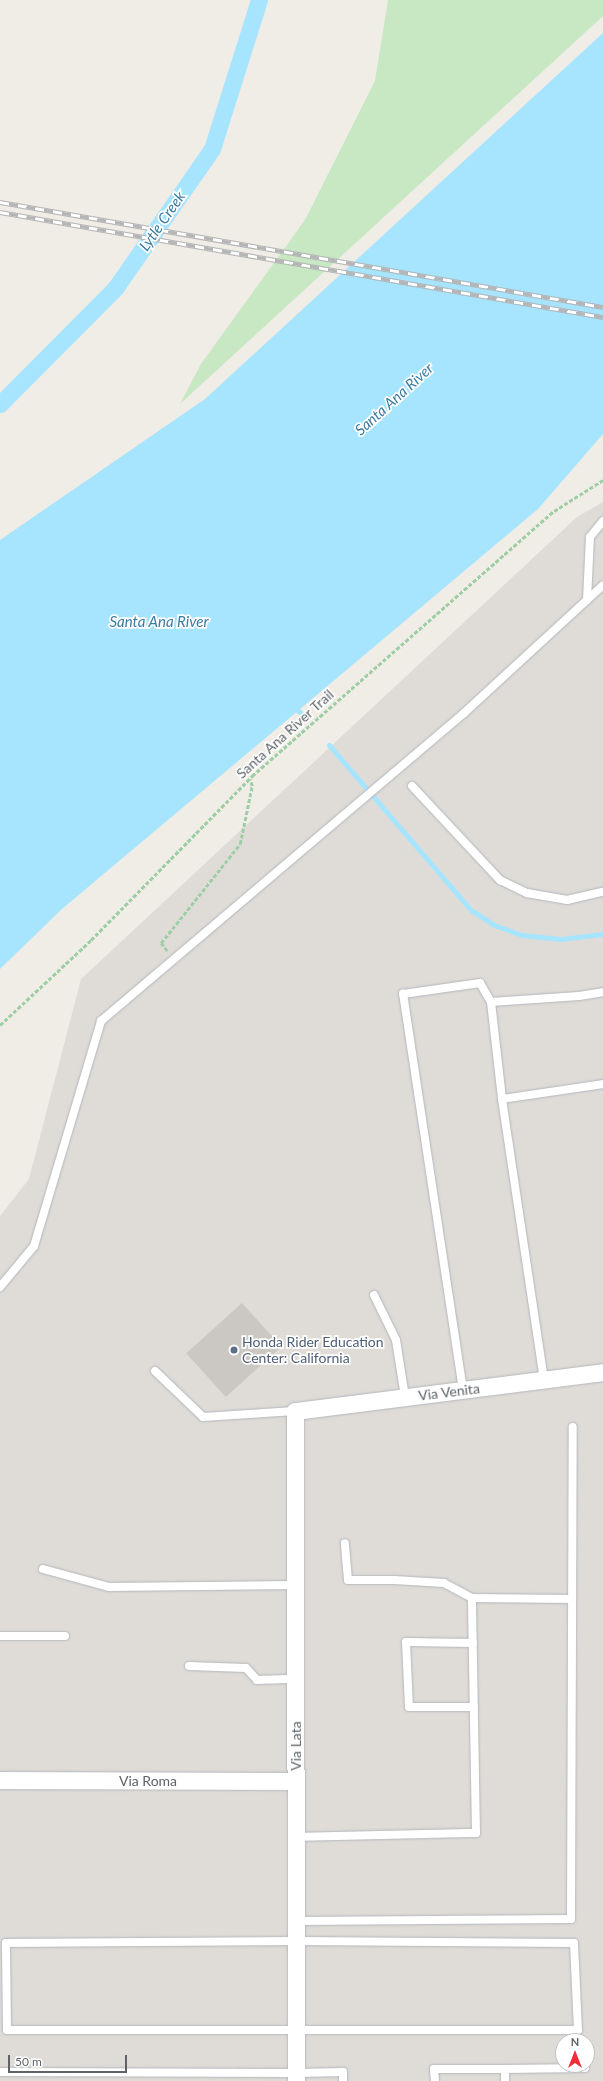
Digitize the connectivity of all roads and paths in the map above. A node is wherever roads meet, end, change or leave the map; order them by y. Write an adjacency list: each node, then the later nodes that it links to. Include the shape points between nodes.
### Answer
1 (603, 480): 5 (path, Santa Ana River Trail, via 554,511)
2 (603, 521): 4 (lane, via 590,537)
3 (603, 585): 4 (lane)
4 (587, 600): 14 (lane, via 458,718 101,1021 34,1246)
5 (250, 778): 8 (path, via 252,786 240,844 161,943); 11 (path, Santa Ana River Trail, via 91,940)
6 (412, 786): 7 (lane, via 500,880 527,894 567,900)
7 (603, 892)
8 (169, 954)
9 (603, 992): 10 (lane)
10 (491, 1002): 13 (lane); 19 (lane, via 480,983 402,994)
11 (0, 1025)
12 (603, 1084): 13 (lane)
13 (502, 1099): 18 (lane)
14 (0, 1287)
15 (374, 1295): 20 (lane, via 396,1340)
16 (155, 1371): 21 (lane, via 203,1417)
17 (603, 1372): 18 (street, Via Venita)
18 (544, 1380): 19 (street, Via Venita)
19 (463, 1390): 20 (street, Via Venita)
20 (405, 1397): 21 (street, Via Venita)
21 (295, 1411): 25 (street, Via Lata)
22 (573, 1427): 27 (lane)
23 (345, 1543): 26 (lane, via 348,1580 444,1583)
24 (44, 1569): 25 (lane, via 109,1587)
25 (295, 1585): 32 (street, Via Lata)
26 (472, 1598): 27 (lane); 30 (lane)
27 (572, 1599): 37 (lane, via 571,1919)
28 (0, 1636): 29 (lane)
29 (65, 1636)
30 (473, 1643): 33 (lane); 33 (lane, via 406,1642 409,1707)
31 (189, 1666): 32 (lane, via 246,1668 257,1680)
32 (295, 1679): 35 (street, Via Lata)
33 (474, 1707): 36 (lane, via 476,1833)
34 (0, 1780): 35 (street, Via Roma)
35 (296, 1781): 36 (street, Via Lata)
36 (296, 1837): 37 (street, Via Lata)
37 (296, 1922): 38 (street, Via Lata)
38 (296, 1941): 39 (street, Via Lata); 39 (lane, via 574,1943 578,2030); 39 (lane, via 6,1943 7,2030)
39 (296, 2030): 43 (street, Via Lata)
40 (555, 2068): 41 (lane)
41 (505, 2069): 45 (lane, via 434,2069); 46 (lane)
42 (0, 2072): 43 (lane)
43 (296, 2077): 44 (lane, via 343,2072)
44 (343, 2081)
45 (435, 2081)
46 (505, 2081)

